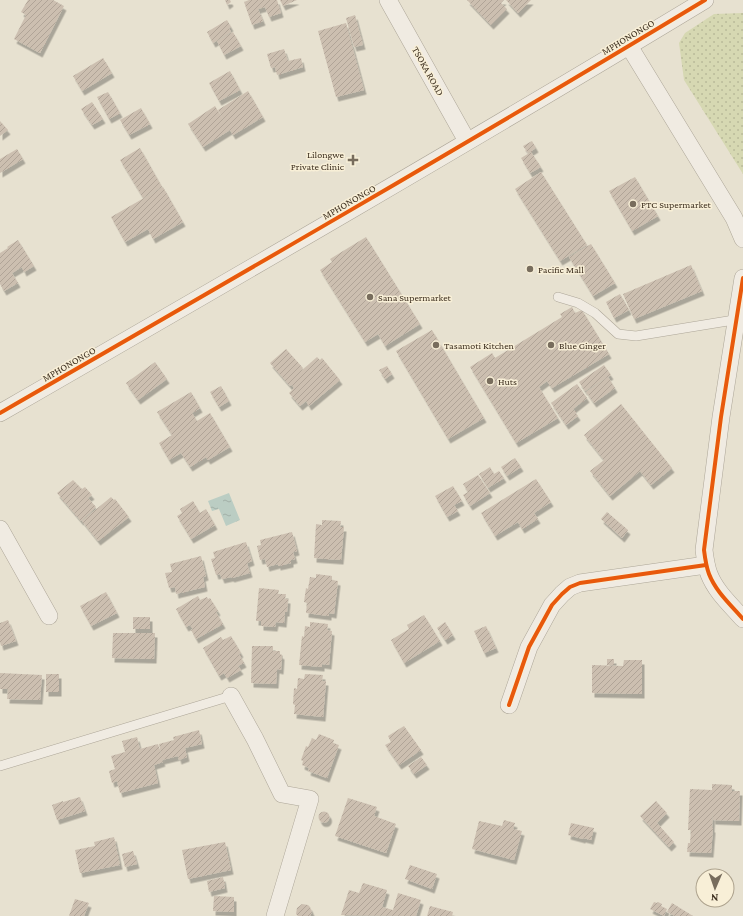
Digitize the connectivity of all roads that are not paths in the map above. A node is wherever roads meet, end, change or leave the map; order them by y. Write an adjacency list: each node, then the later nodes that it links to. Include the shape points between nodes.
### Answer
1 (388, 0): 4 (street, TSOKA ROAD)
2 (704, 0): 3 (street, MPHONONGO)
3 (629, 46): 4 (street, MPHONONGO); 5 (street, via 734,218)
4 (467, 142): 9 (street, MPHONONGO)
5 (743, 239)
6 (743, 278): 8 (street)
7 (558, 297): 8 (lane, via 578,303 595,313 618,334 636,336)
8 (740, 319): 11 (street, via 721,417 704,550)
9 (0, 413)
10 (0, 529): 12 (street)
11 (706, 565): 13 (street, via 717,589); 15 (street, via 580,583 570,587 552,604 529,647)
12 (49, 616)
13 (743, 619)
14 (231, 696): 16 (lane); 17 (street, via 282,794 310,799)
15 (509, 705)
16 (0, 766)
17 (275, 916)

